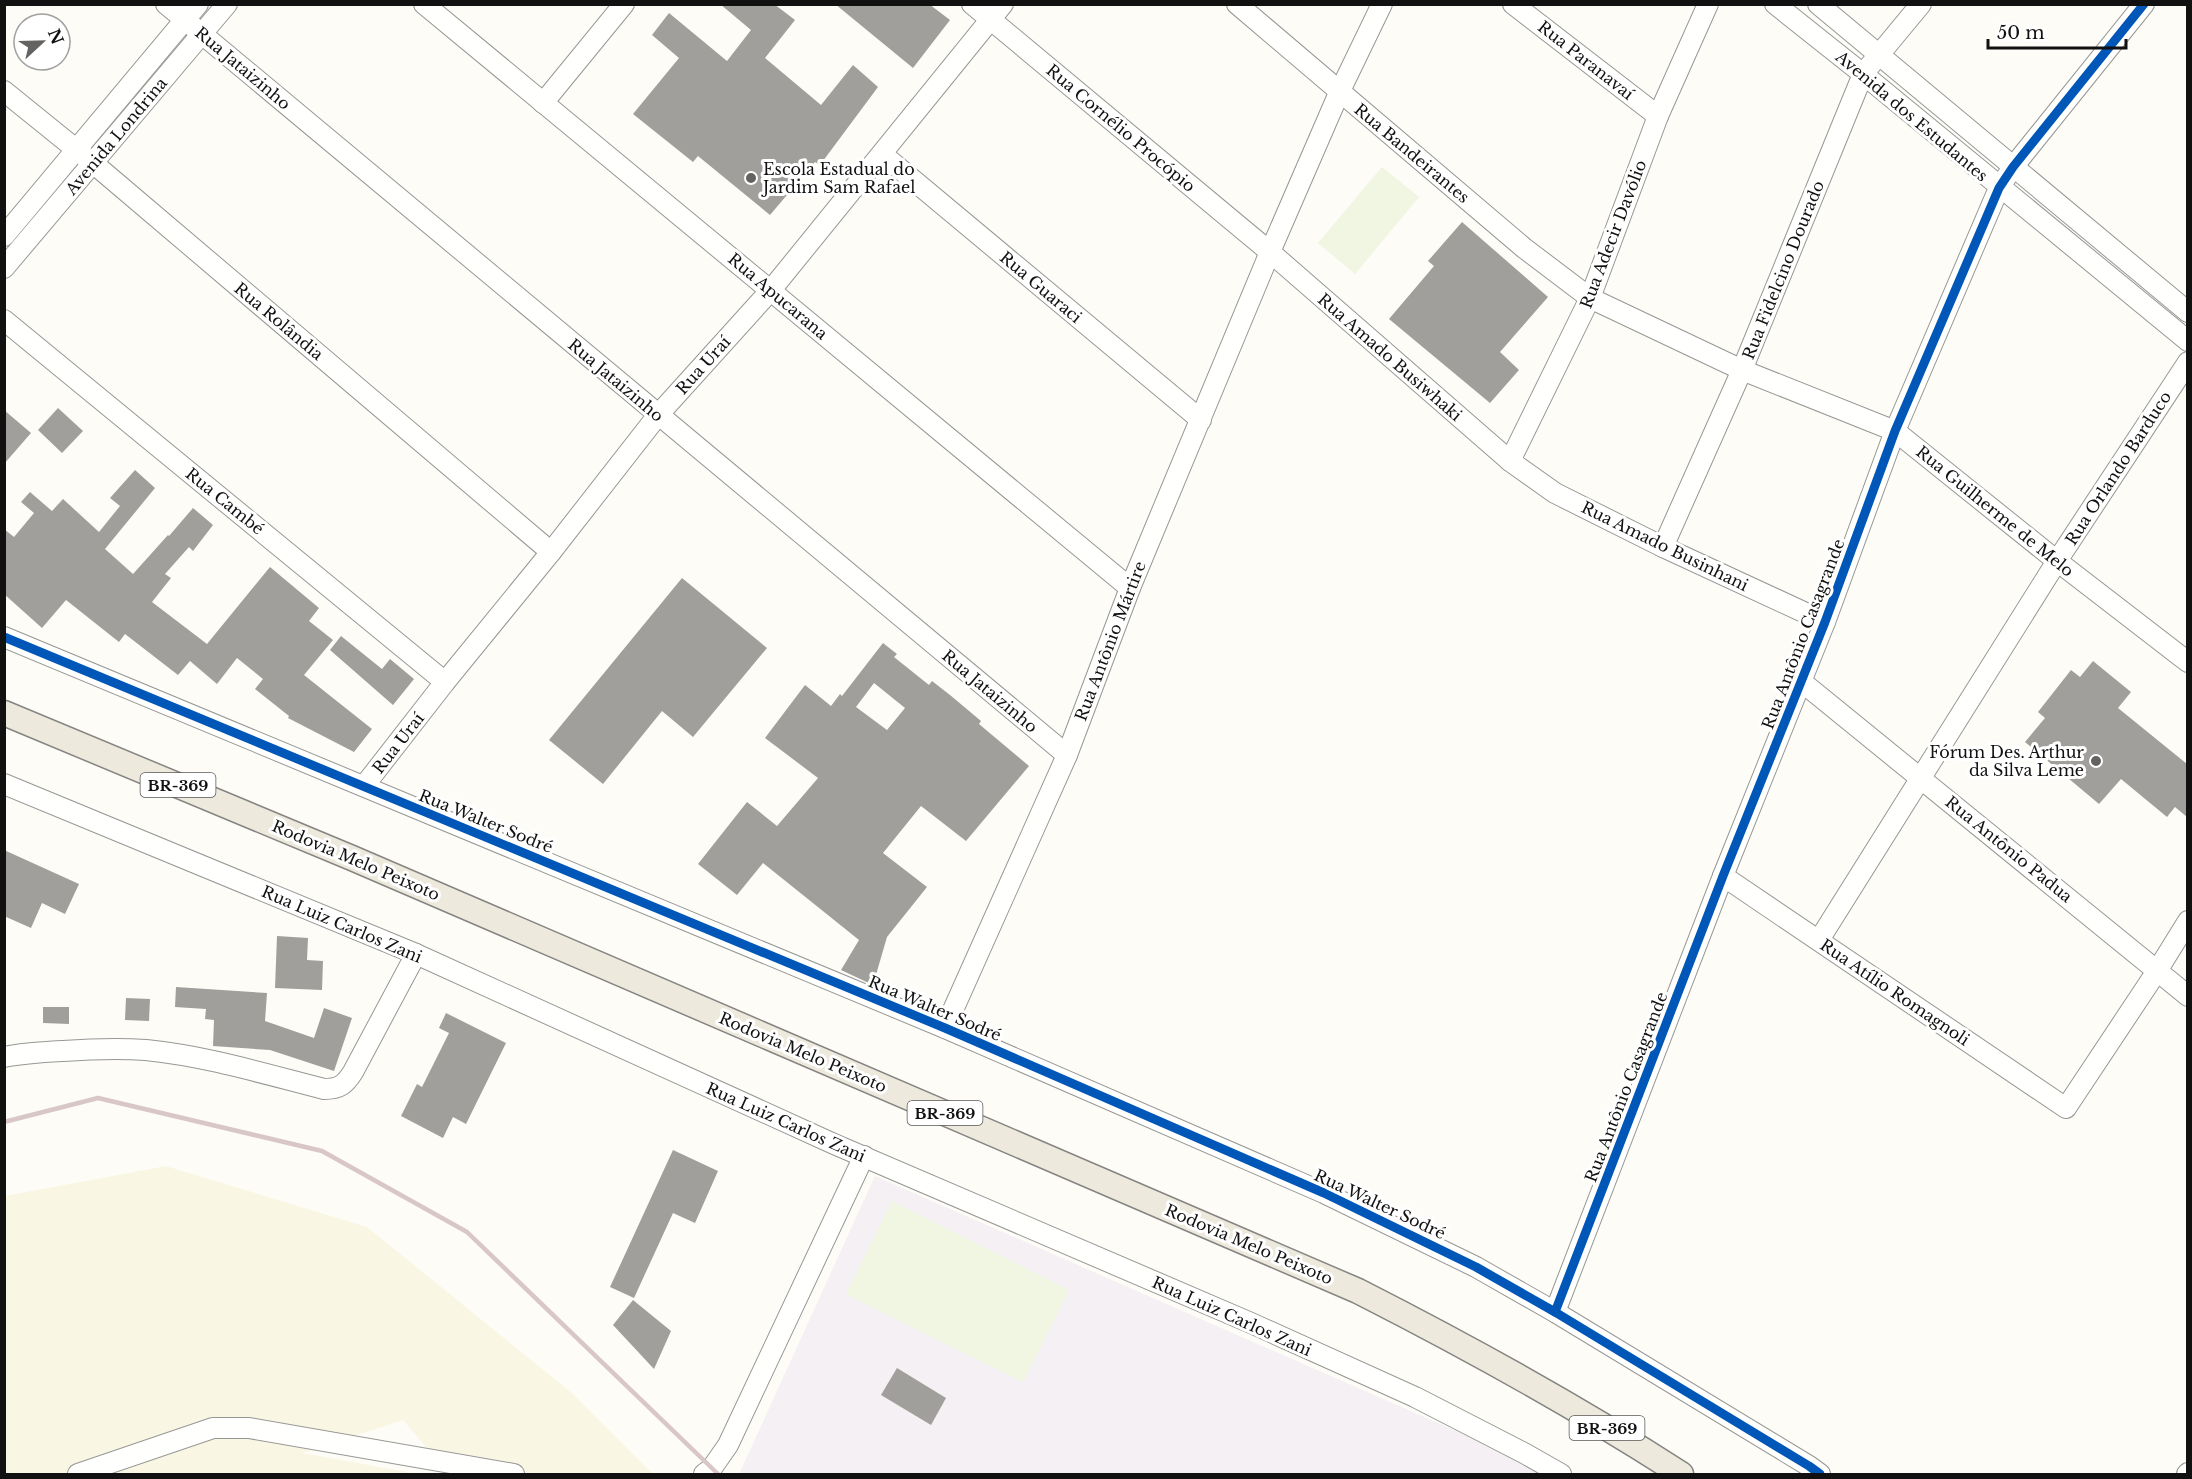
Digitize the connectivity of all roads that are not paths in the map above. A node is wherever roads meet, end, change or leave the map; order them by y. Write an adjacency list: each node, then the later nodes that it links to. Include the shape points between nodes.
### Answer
1 (166, 4): 16 (street, Rua Jataizinho)
2 (198, 4): 16 (street, Avenida Londrina)
3 (227, 4): 18 (street, Avenida Londrina)
4 (424, 4): 23 (street, Rua Apucarana)
5 (624, 4): 23 (street)
6 (972, 4): 17 (street, Rua Cornélio Procópio)
7 (1004, 4): 17 (street, Rua Uraí)
8 (1237, 4): 22 (street, Rua Bandeirantes)
9 (1382, 4): 22 (street, Rua Antônio Mártire)
10 (1513, 4): 24 (street, Rua Paranavaí)
11 (1708, 4): 24 (street, Rua Adecir Davólio)
12 (1775, 4): 20 (street, Avenida dos Estudantes)
13 (1818, 4): 19 (street, Avenida dos Estudantes)
14 (1921, 4): 19 (street, Rua Fidelcino Dourado)
15 (2144, 4): 28 (street, Rua Antônio Casagrande)
16 (185, 20): 18 (street, Rua Jataizinho); 25 (street, Avenida Londrina)
17 (991, 20): 26 (street, Rua Uraí); 31 (street, Rua Cornélio Procópio)
18 (203, 35): 27 (street, Avenida Londrina); 40 (street, Rua Jataizinho)
19 (1878, 54): 20 (street, Rua Fidelcino Dourado); 28 (street, Avenida dos Estudantes)
20 (1863, 74): 29 (street, Avenida dos Estudantes); 39 (street, Rua Fidelcino Dourado)
21 (4, 91): 25 (street, Rua Rolândia)
22 (1339, 93): 31 (street, Rua Antônio Mártire); 34 (street, Rua Bandeirantes, via 1524,248)
23 (543, 103): 33 (street, Rua Apucarana)
24 (1658, 116): 34 (street, Rua Adecir Davólio)
25 (76, 149): 27 (street, Rua Rolândia); 30 (street, Avenida Londrina)
26 (882, 154): 33 (street, Rua Uraí); 41 (street, Rua Guaraci)
27 (93, 163): 32 (street, Avenida Londrina); 45 (street, Rua Rolândia)
28 (2013, 167): 29 (street, Rua Antônio Casagrande); 35 (street, Avenida dos Estudantes)
29 (1999, 188): 37 (street, Avenida dos Estudantes); 42 (street, Rua Antônio Casagrande)
30 (4, 236)
31 (1270, 252): 41 (street, Rua Antônio Mártire); 43 (street, Rua Amado Busiwhaki)
32 (4, 267)
33 (771, 290): 40 (street, Rua Uraí); 47 (street, Rua Apucarana)
34 (1590, 298): 39 (street, Rua Guilherme de Melo); 43 (street, Rua Adecir Davólio)
35 (2187, 312)
36 (4, 320): 51 (street, Rua Cambé)
37 (2187, 341)
38 (2187, 362): 46 (street, Rua Orlando Barduco)
39 (1742, 370): 42 (street, Rua Guilherme de Melo); 44 (street, Rua Fidelcino Dourado)
40 (658, 415): 45 (street, Rua Uraí); 54 (street, Rua Jataizinho)
41 (1201, 420): 47 (street, Rua Antônio Mártire)
42 (1895, 430): 46 (street, Rua Guilherme de Melo); 48 (street, Rua Antônio Casagrande)
43 (1510, 461): 44 (street, Rua Amado Businhani, via 1555,493)
44 (1664, 547): 48 (street, Rua Amado Businhani)
45 (551, 552): 51 (street, Rua Uraí)
46 (2057, 561): 50 (street, Rua Guilherme de Melo); 55 (street, Rua Orlando Barduco)
47 (1130, 588): 54 (street, Rua Antônio Mártire)
48 (1825, 622): 52 (street, Rua Antônio Casagrande)
49 (4, 638): 57 (street, Rua Walter Sodré)
50 (2187, 662)
51 (445, 682): 57 (street, Rua Uraí)
52 (1802, 682): 55 (street, Rua Antônio Padua); 58 (street, Rua Antônio Casagrande)
53 (4, 713): 72 (main road, Rodovia Melo Peixoto / BR-369, via 363,862 1358,1291 1532,1383)
54 (1067, 755): 64 (street, Rua Antônio Mártire)
55 (1921, 777): 60 (street, Rua Orlando Barduco); 62 (street, Rua Antônio Padua)
56 (4, 784): 61 (street, Rua Luiz Carlos Zani)
57 (364, 786): 64 (street, Rua Walter Sodré)
58 (1723, 876): 60 (street, Rua Atílio Romagnoli); 67 (street, Rua Antônio Casagrande)
59 (2187, 921): 62 (street)
60 (1819, 940): 62 (street, Rua Atílio Romagnoli, via 2066,1108)
61 (416, 954): 65 (street, via 353,1072 337,1089 180,1054 143,1050 97,1049); 66 (street, Rua Luiz Carlos Zani)
62 (2157, 971): 63 (street, Rua Antônio Padua)
63 (2187, 996)
64 (945, 1028): 67 (street, Rua Walter Sodré, via 1323,1193 1476,1267)
65 (4, 1057)
66 (864, 1156): 70 (street, via 728,1445); 71 (street, Rua Luiz Carlos Zani, via 1415,1397)
67 (1555, 1312): 73 (street, Rua Walter Sodré)
68 (78, 1474): 69 (street, via 213,1428 249,1428)
69 (514, 1474)
70 (704, 1474)
71 (1561, 1474)
72 (1681, 1474)
73 (1820, 1474)

